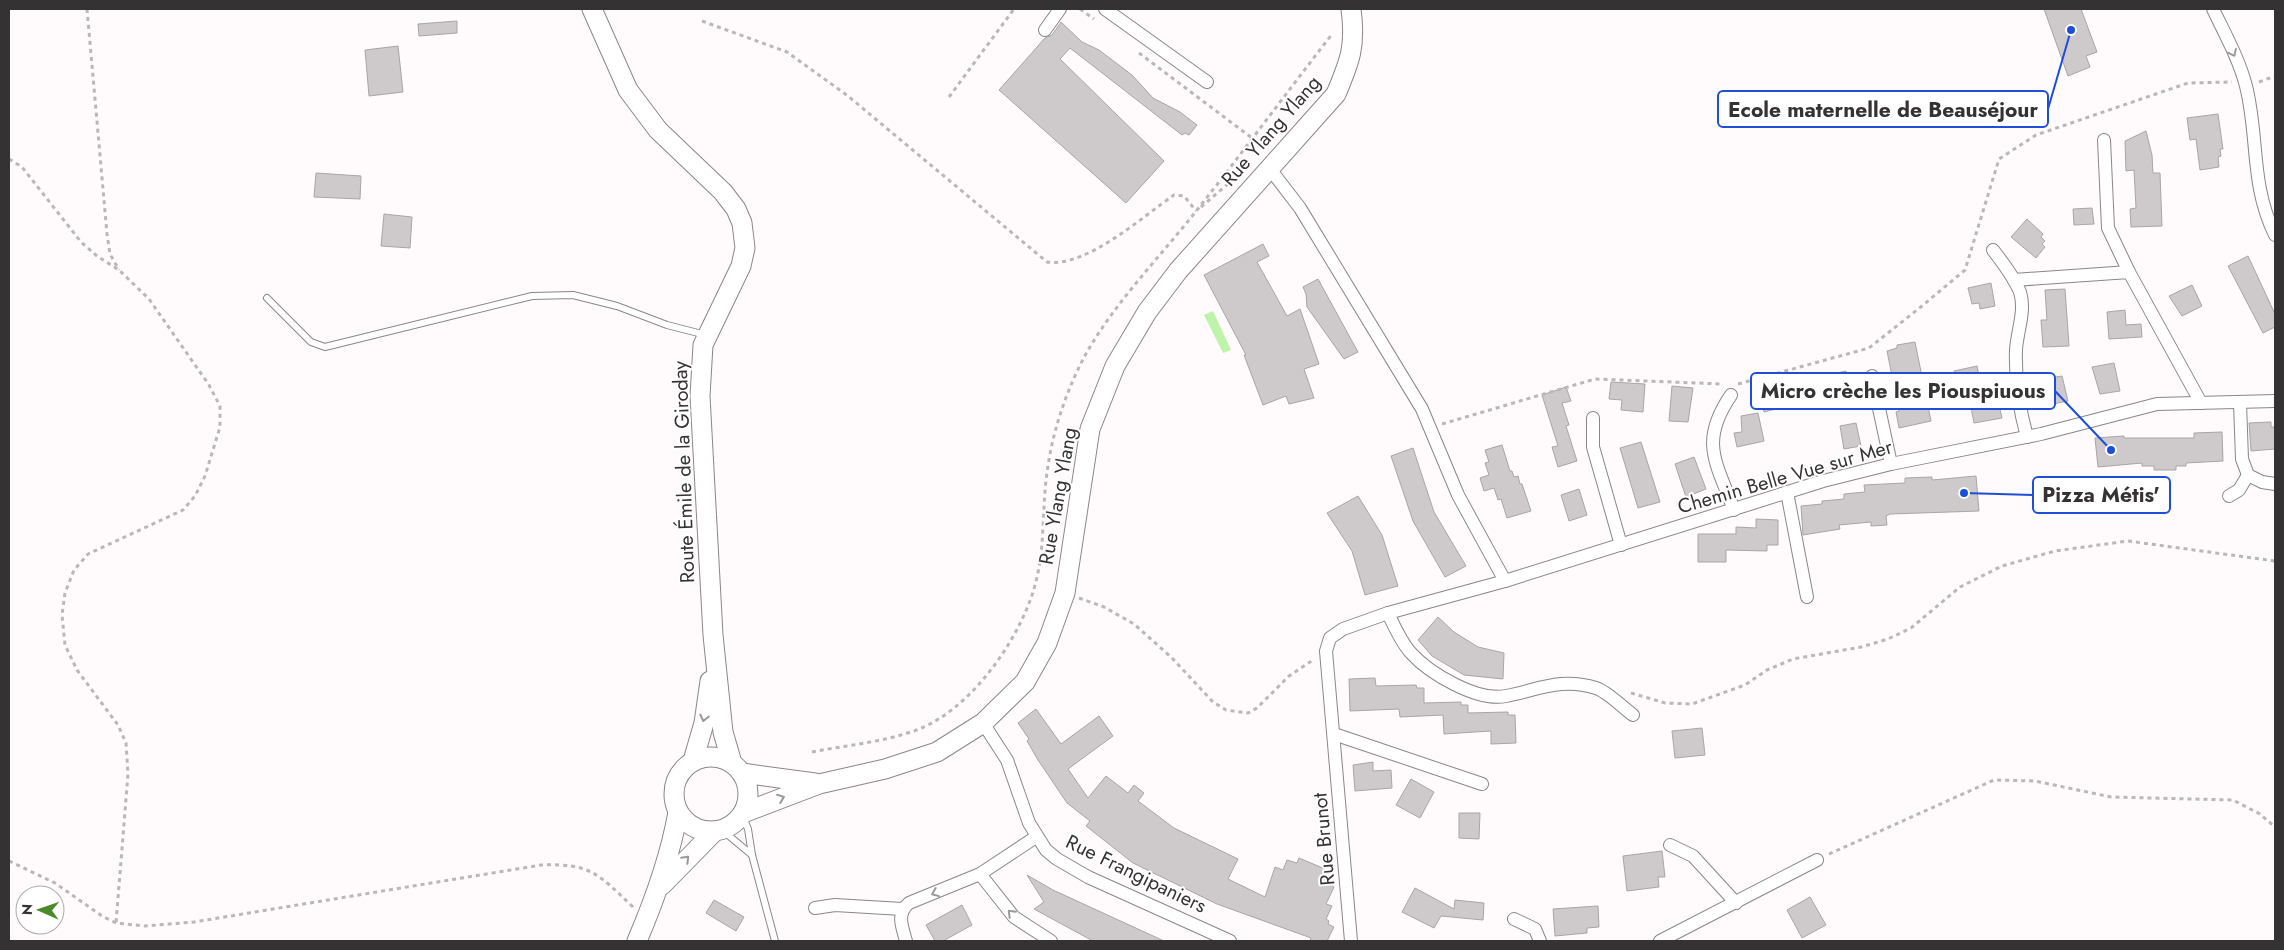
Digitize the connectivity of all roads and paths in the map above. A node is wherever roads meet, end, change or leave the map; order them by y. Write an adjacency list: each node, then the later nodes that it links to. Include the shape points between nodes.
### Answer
1 (87, 9): 23 (path, via 107,234 110,254)
2 (592, 9): 27 (main road, Route Émile de la Giroday, via 628,90 658,130 723,192 742,224 744,248 741,266)
3 (1014, 9): 15 (path)
4 (1060, 9): 11 (street)
5 (1080, 9): 10 (path)
6 (1105, 9): 13 (street)
7 (1351, 9): 19 (main road, Rue Ylang Ylang, via 1350,61 1336,94)
8 (2213, 9): 14 (street, one-way to 14)
9 (702, 20): 20 (path, via 788,52 848,96 1047,262 1059,264 1103,245 1174,195 1184,196 1196,212)
10 (1095, 20)
11 (1046, 30)
12 (1133, 49): 16 (path)
13 (1207, 82)
14 (2245, 82): 21 (street, via 2256,173 2263,207); 29 (path, via 2188,84 2036,135 1999,159 1965,270 1922,306 1868,348)
15 (949, 97)
16 (1252, 138)
17 (2104, 140): 24 (street, via 2108,228)
18 (9, 159): 23 (path, via 22,167 82,242)
19 (1270, 169): 34 (street, via 1322,243 1401,372); 45 (main road, Rue Ylang Ylang, via 1178,271 1147,312 1115,366 1090,429)
20 (1237, 176)
21 (2275, 235)
22 (1993, 250): 25 (street)
23 (119, 270): 74 (path, via 149,299 209,385 220,406 220,427 205,476 183,510 88,554 74,570 65,593 62,615 65,645 77,670 118,725 126,744 128,774)
24 (2129, 272): 25 (street); 31 (street)
25 (2014, 280): 35 (street, via 2022,309 2015,376)
26 (267, 298): 27 (lane, via 311,342 325,346 532,296 573,295)
27 (707, 335): 48 (main road, Route Émile de la Giroday, via 701,362 700,396)
28 (1872, 376): 36 (street)
29 (1731, 388): 34 (path, via 1595,379); 41 (street, via 1712,439 1714,454)
30 (2275, 401): 32 (street, Chemin Belle Vue sur Mer)
31 (2201, 403): 32 (street, Chemin Belle Vue sur Mer); 35 (street, Chemin Belle Vue sur Mer, via 2156,404)
32 (2240, 403): 37 (street, via 2242,459)
33 (1593, 418): 42 (street, via 1593,447)
34 (1430, 427): 44 (street, via 1458,495)
35 (2027, 437): 36 (street, Chemin Belle Vue sur Mer)
36 (1890, 464): 39 (street, Chemin Belle Vue sur Mer)
37 (2248, 475): 38 (street); 40 (street, via 2239,490)
38 (2275, 484)
39 (1787, 492): 41 (street, Chemin Belle Vue sur Mer); 46 (street)
40 (2229, 496)
41 (1734, 510): 42 (street, Chemin Belle Vue sur Mer)
42 (1622, 545): 44 (street, Chemin Belle Vue sur Mer)
43 (2275, 561): 50 (path, via 2128,541 2055,551 2002,566 1960,587 1911,628 1888,640 1793,659 1767,670 1745,685 1692,704 1665,703)
44 (1505, 581): 47 (street, Chemin Belle Vue sur Mer)
45 (1065, 593): 49 (path, via 1104,607 1134,624 1172,658 1213,702 1239,713 1257,708 1289,676); 52 (main road, Rue Ylang Ylang, via 1047,644 1025,682)
46 (1807, 597)
47 (1388, 613): 49 (street, Chemin Belle Vue sur Mer, via 1343,629 1330,638); 51 (street, via 1410,653 1436,675 1468,690 1504,697 1544,685 1583,685 1598,689)
48 (713, 635): 54 (main road, one-way to 54, via 710,693); 55 (main road, via 723,732)
49 (1326, 651): 53 (street, Rue Brunot)
50 (1628, 692)
51 (1632, 715)
52 (983, 723): 56 (main road, Rue Ylang Ylang, via 937,752 885,769); 62 (street, Rue Frangipaniers, via 1007,760)
53 (1334, 734): 57 (street); 80 (street, Rue Brunot)
54 (693, 761): 55 (main road, via 712,756); 58 (main road, via 677,778 674,801)
55 (737, 768): 56 (main road); 59 (main road, via 748,793)
56 (819, 784): 59 (main road, one-way to 56)
57 (1482, 784)
58 (678, 812): 61 (main road, via 693,827); 68 (main road)
59 (743, 814): 61 (main road); 64 (lane)
60 (2275, 827): 65 (path, via 2260,814 2233,800 2111,797 2035,781 1994,780)
61 (718, 831): 64 (lane); 68 (main road, one-way to 61)
62 (1036, 837): 67 (street); 79 (street, Rue Frangipaniers, via 1057,859 1088,877)
63 (1670, 846): 69 (street, via 1693,856)
64 (752, 856): 76 (lane)
65 (1817, 860): 69 (street)
66 (9, 861): 74 (path, via 55,883)
67 (980, 874): 71 (street, one-way to 71); 78 (street, one-way to 67, via 1014,917)
68 (660, 888): 73 (main road)
69 (1736, 904): 82 (street)
70 (815, 908): 71 (street, via 835,904)
71 (902, 908): 77 (street, via 900,917)
72 (1514, 919): 81 (street, via 1534,929)
73 (646, 920): 74 (path, via 610,885 586,868 567,864 541,865 194,922 145,926); 75 (main road)
74 (116, 923)
75 (637, 941)
76 (775, 941)
77 (906, 941)
78 (1051, 941)
79 (1230, 941)
80 (1351, 941)
81 (1540, 941)
82 (1660, 941)

